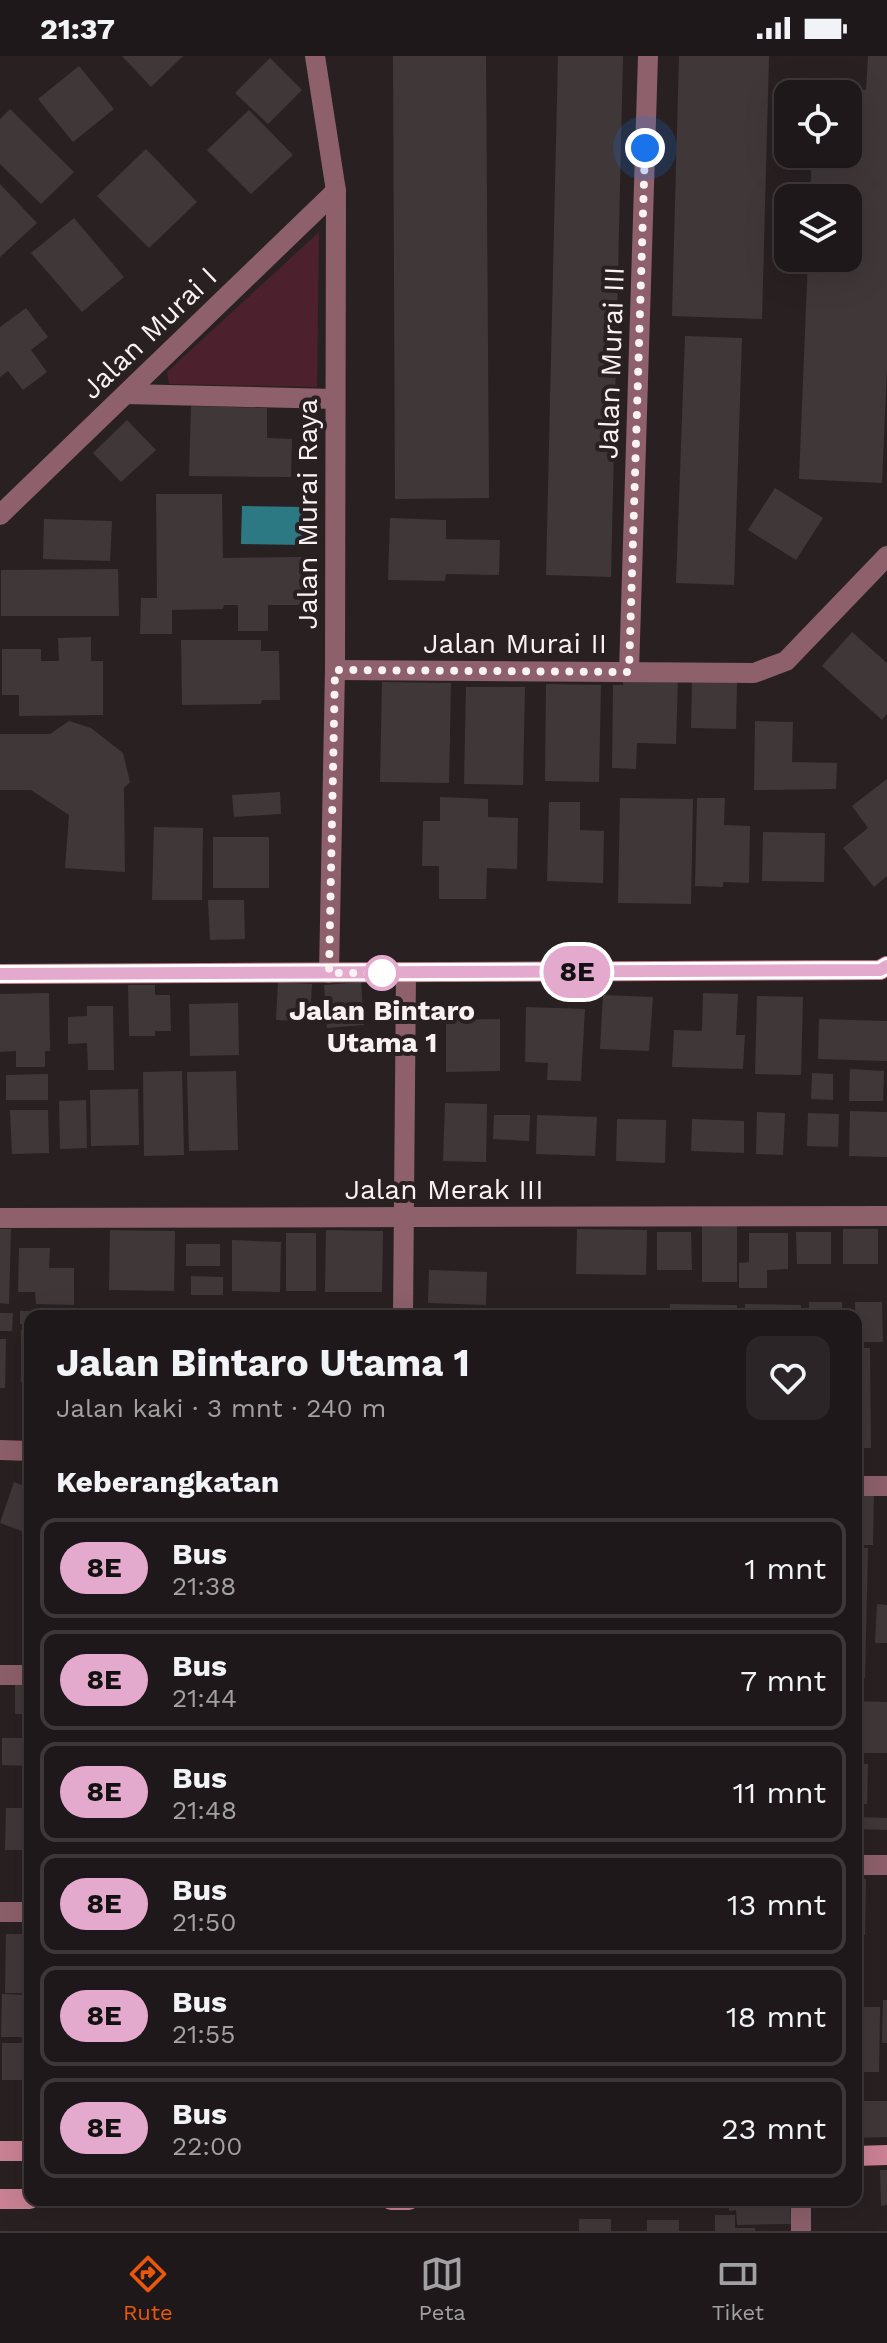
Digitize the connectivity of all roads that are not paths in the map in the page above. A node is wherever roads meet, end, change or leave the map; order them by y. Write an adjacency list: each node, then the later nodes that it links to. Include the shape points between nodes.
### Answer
1 (315, 56): 3 (street, Jalan Murai Raya)
2 (648, 56): 9 (street, Jalan Murai III)
3 (336, 191): 4 (street, Jalan Murai I); 5 (street, Jalan Murai Raya)
4 (126, 394): 5 (street); 6 (street, Jalan Murai I)
5 (334, 399): 8 (street, Jalan Murai Raya)
6 (0, 515)
7 (887, 556): 9 (street, Jalan Murai II, via 786,661 754,673)
8 (335, 670): 9 (street, Jalan Murai II); 11 (street, Jalan Murai Raya)
9 (629, 672)
10 (887, 966): 12 (main road)
11 (329, 973): 12 (main road); 13 (main road)
12 (406, 973): 15 (street)
13 (0, 974)
14 (887, 1216): 15 (street, Jalan Merak III)
15 (404, 1217): 16 (street, Jalan Merak III); 17 (street)
16 (0, 1218)
17 (403, 1310)
18 (0, 1450): 19 (street)
19 (24, 1451)
20 (862, 1486): 21 (street)
21 (887, 1486)
22 (0, 1675): 23 (street)
23 (24, 1675)
24 (862, 1865): 25 (street)
25 (887, 1865)
26 (0, 1912): 27 (street)
27 (24, 1912)
28 (0, 2151): 29 (main road)
29 (24, 2151)
30 (887, 2155): 31 (main road)
31 (862, 2156)
32 (0, 2199): 33 (main road)
33 (24, 2199)
34 (801, 2206): 35 (street)
35 (801, 2231)

